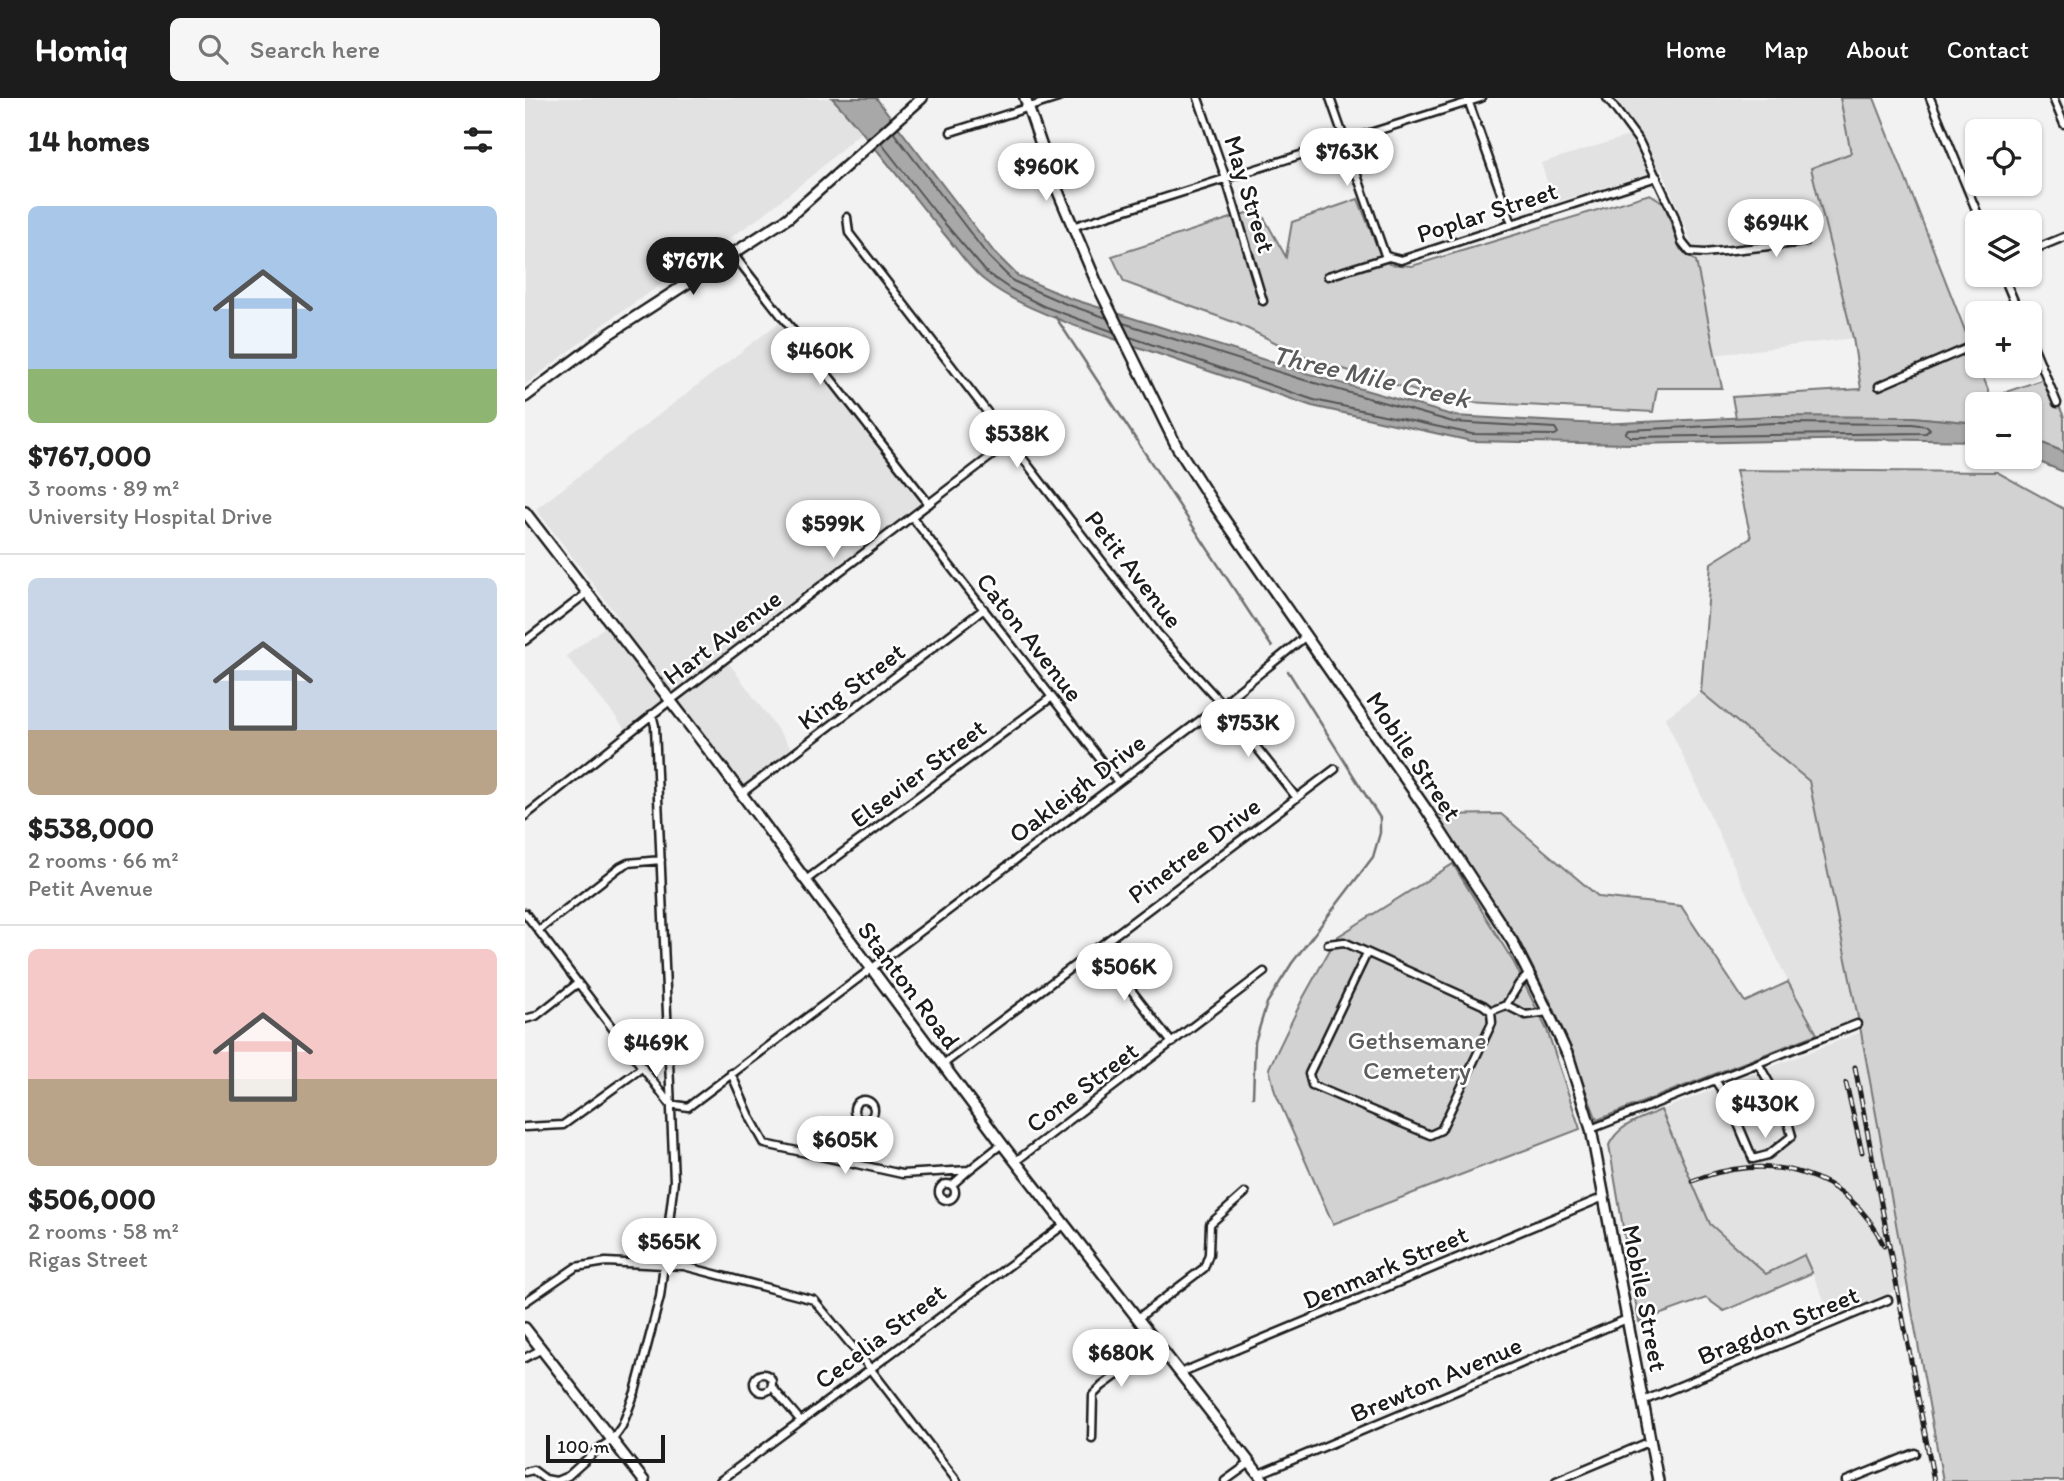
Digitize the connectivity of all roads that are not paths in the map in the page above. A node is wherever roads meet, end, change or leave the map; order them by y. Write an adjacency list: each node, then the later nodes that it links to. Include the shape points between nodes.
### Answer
1 (1058, 98): 10 (street)
2 (1198, 98): 15 (street, May Street)
3 (1330, 98): 13 (street)
4 (1481, 98): 8 (street)
5 (1607, 98): 14 (street, via 1639,141)
6 (1930, 98): 16 (street)
7 (2053, 98): 11 (street)
8 (1468, 100): 13 (street); 18 (street)
9 (919, 101): 23 (street, via 788,218)
10 (1027, 103): 12 (street); 19 (street, Mobile Street)
11 (2064, 124)
12 (951, 132)
13 (1345, 141): 15 (street); 24 (street)
14 (1657, 177): 18 (street, Poplar Street); 21 (street, via 1690,252)
15 (1226, 178): 19 (street); 26 (street, May Street)
16 (1976, 210)
17 (847, 217): 32 (street, Petit Avenue, via 849,233)
18 (1512, 224): 24 (street, Poplar Street, via 1401,260)
19 (1072, 228): 38 (street, Mobile Street, via 1191,471)
20 (2064, 237): 22 (street)
21 (1805, 242)
22 (2042, 246)
23 (733, 254): 30 (street, via 609,334); 33 (street)
24 (1389, 257): 25 (street, Poplar Street)
25 (1328, 276)
26 (1263, 301)
27 (1965, 349): 29 (street)
28 (2042, 367): 31 (street)
29 (1879, 386)
30 (525, 397)
31 (2057, 403)
32 (1011, 441): 33 (street, Hart Avenue); 42 (street, Petit Avenue, via 1159,635)
33 (929, 504): 35 (street, Hart Avenue)
34 (525, 512): 36 (street, Stanton Road)
35 (912, 517): 37 (street, Caton Avenue); 41 (street, Hart Avenue)
36 (587, 593): 39 (street); 41 (street, Stanton Road)
37 (984, 609): 40 (street, Caton Avenue); 46 (street, King Street)
38 (1306, 636): 42 (street, Oakleigh Drive); 58 (street, Mobile Street, via 1426,809 1513,941)
39 (525, 641)
40 (1052, 697): 45 (street, Caton Avenue); 50 (street, Elsevier Street)
41 (670, 701): 43 (street, Hart Avenue); 46 (street, Stanton Road)
42 (1222, 704): 45 (street, Oakleigh Drive); 47 (street, Petit Avenue)
43 (652, 715): 48 (street, Hart Avenue); 49 (street)
44 (1335, 769): 47 (street, Pinetree Drive)
45 (1117, 781): 56 (street, Oakleigh Drive)
46 (742, 793): 50 (street, Stanton Road)
47 (1296, 797): 54 (street, Pinetree Drive)
48 (525, 816)
49 (661, 860): 52 (street, via 620,867); 71 (street)
50 (806, 880): 56 (street, Stanton Road)
51 (525, 913): 52 (street)
52 (539, 930): 59 (street)
53 (1328, 944): 55 (street, via 1344,942)
54 (1098, 947): 65 (street); 67 (street, Pinetree Drive)
55 (1367, 953): 61 (street); 61 (street, via 1309,1074 1313,1085 1430,1135 1441,1130 1492,1023)
56 (870, 968): 67 (street, Stanton Road); 69 (street, Oakleigh Drive)
57 (1264, 972): 65 (street, Cone Street)
58 (1529, 974): 60 (street); 62 (street, Mobile Street)
59 (578, 983): 63 (street, via 536,1016); 68 (street)
60 (1506, 1005): 61 (street); 62 (street, via 1526,1015)
61 (1491, 1012)
62 (1548, 1012): 74 (street, Mobile Street, via 1569,1058)
63 (525, 1019)
64 (1857, 1024): 66 (street)
65 (1172, 1043): 76 (street, Cone Street)
66 (1758, 1063): 70 (street); 70 (street, via 1785,1111 1792,1136 1768,1155 1753,1159)
67 (942, 1065): 75 (street, Stanton Road)
68 (643, 1067): 71 (street); 73 (street, via 562,1125)
69 (731, 1073): 71 (street, Oakleigh Drive, via 688,1107); 77 (street, via 765,1144)
70 (1715, 1080): 74 (street)
71 (670, 1104): 83 (street, via 674,1181)
72 (863, 1119): 77 (street)
73 (525, 1127)
74 (1591, 1129): 81 (street, Mobile Street)
75 (1002, 1144): 76 (street, Stanton Road); 78 (street)
76 (1016, 1161): 82 (street, Stanton Road)
77 (853, 1164): 78 (street, via 902,1174)
78 (969, 1170): 79 (street)
79 (951, 1185)
80 (1245, 1193): 86 (street, via 1210,1224 1204,1268)
81 (1604, 1197): 87 (street, Mobile Street); 93 (street, Denmark Street)
82 (1065, 1224): 86 (street, Stanton Road); 92 (street, Cecelia Street)
83 (664, 1265): 85 (street, via 606,1262 576,1267); 92 (street, via 684,1266 814,1300); 98 (street, via 635,1392)
84 (1888, 1300): 95 (street, Bragdon Street)
85 (525, 1302)
86 (1138, 1318): 89 (street, Stanton Road)
87 (1627, 1319): 95 (street, Mobile Street); 103 (street, Brewton Avenue)
88 (525, 1328): 90 (street)
89 (1158, 1345): 93 (street, Stanton Road); 97 (street, via 1093,1395)
90 (542, 1349): 91 (street); 98 (street)
91 (525, 1358)
92 (870, 1368): 96 (street, Cecelia Street); 106 (street)
93 (1181, 1373): 101 (street, Stanton Road)
94 (772, 1387): 96 (street)
95 (1643, 1401): 99 (street, Mobile Street)
96 (800, 1420): 105 (street, Cecelia Street)
97 (1091, 1438)
98 (612, 1440): 102 (street, via 556,1481); 104 (street)
99 (1651, 1441): 108 (street); 109 (street, Mobile Street)
100 (1915, 1453): 110 (street)
101 (1250, 1463): 103 (street, Stanton Road); 107 (street)
102 (525, 1472)
103 (1261, 1478)
104 (644, 1481)
105 (720, 1481)
106 (957, 1481)
107 (1225, 1481)
108 (1556, 1481)
109 (1658, 1481)
110 (1846, 1481)

